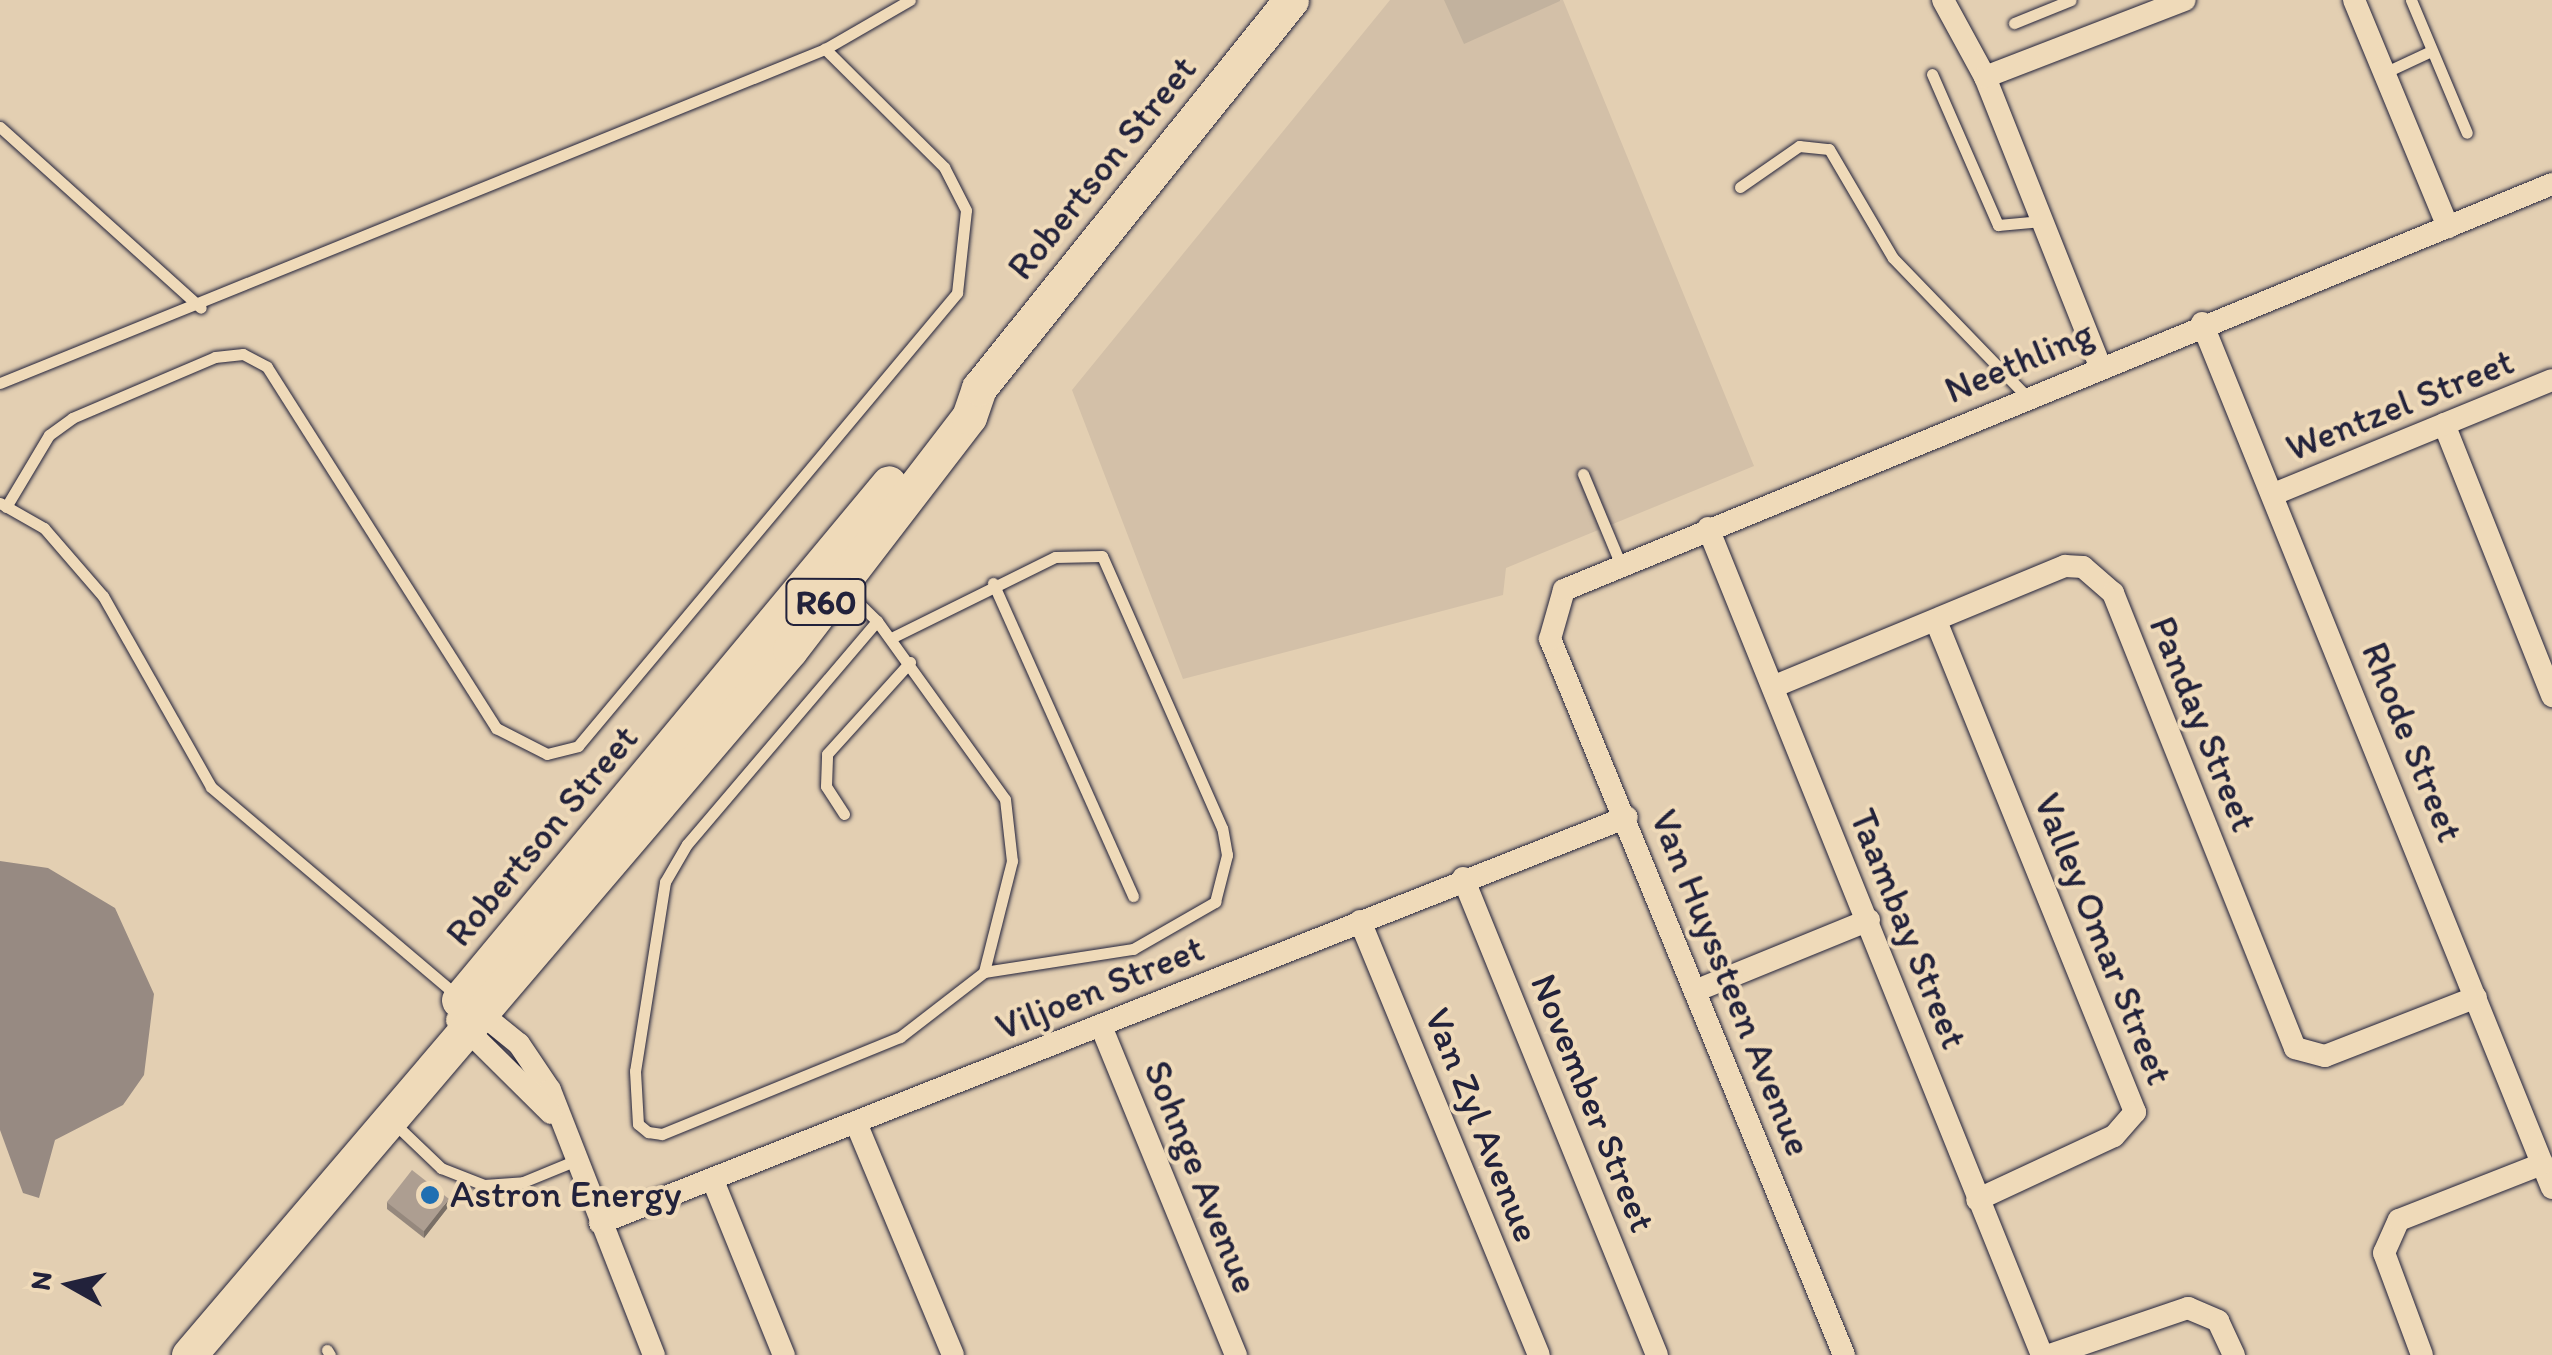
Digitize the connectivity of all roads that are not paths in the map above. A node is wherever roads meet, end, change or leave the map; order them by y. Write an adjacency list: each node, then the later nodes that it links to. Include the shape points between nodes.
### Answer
1 (910, 0): 9 (lane)
2 (1291, 0): 32 (main road, Robertson Street / R60, via 979,388 968,418)
3 (1943, 0): 13 (street)
4 (2071, 0): 8 (lane)
5 (2354, 0): 11 (street)
6 (2411, 0): 10 (lane)
7 (2169, 3): 13 (street)
8 (2014, 23)
9 (825, 48): 20 (lane); 29 (lane, via 944,167 966,210 957,293 578,746 547,754 496,728 267,367 244,354 215,357 72,418 49,435)
10 (2431, 51): 11 (lane); 15 (lane)
11 (2384, 72): 19 (street)
12 (1932, 74): 18 (lane, via 1998,225)
13 (1985, 77): 18 (street)
14 (0, 127): 20 (lane)
15 (2468, 133)
16 (2552, 184): 19 (street, Neethling)
17 (1740, 187): 25 (lane, via 1799,146 1830,148 1894,258)
18 (2042, 221): 22 (street)
19 (2448, 226): 21 (street, Neethling)
20 (201, 308): 24 (lane)
21 (2202, 323): 22 (street, Neethling); 28 (street, Rhode Street)
22 (2100, 366): 25 (street, Neethling)
23 (2552, 380): 26 (street, Wentzel Street)
24 (0, 384)
25 (2027, 397): 30 (street, Neethling)
26 (2444, 424): 28 (street, Wentzel Street); 40 (street)
27 (1583, 474): 31 (lane)
28 (2274, 494): 50 (street, Rhode Street)
29 (3, 505): 48 (lane, via 44,528 103,596 211,786)
30 (1708, 528): 31 (street, Neethling); 39 (street, Taambay Street)
31 (1620, 563): 37 (street, Neethling, via 1564,590)
32 (830, 576): 34 (lane); 51 (main road, Robertson Street / R60, via 660,808)
33 (994, 583): 36 (lane); 44 (lane); 47 (lane, via 1078,552 1112,564 1227,855 1215,902 1168,934 1090,961)
34 (877, 621): 36 (lane); 47 (lane, via 687,844 665,882 635,1070 638,1124 662,1134 900,1036 931,1022)
35 (1936, 621): 39 (street, Panday Street); 50 (street, Panday Street, via 2066,566 2099,575 2295,1048 2324,1056); 59 (street, Valley Omar Street, via 2135,1112 2122,1131)
36 (891, 638): 38 (lane)
37 (1550, 638): 42 (street, Van Huyssteen Avenue)
38 (910, 662): 41 (lane, via 827,754 826,786); 47 (lane, via 987,763 1014,830)
39 (1774, 686): 45 (street, Taambay Street)
40 (2552, 696)
41 (844, 814)
42 (1627, 818): 43 (street, Viljoen Street); 49 (street, Van Huyssteen Avenue)
43 (1463, 878): 46 (street, Viljoen Street); 67 (street, November Street)
44 (1133, 896)
45 (1869, 920): 49 (street); 59 (street, Taambay Street)
46 (1360, 921): 52 (street, Viljoen Street); 66 (street, Van Zyl Avenue)
47 (984, 972)
48 (428, 979): 51 (lane); 51 (lane)
49 (1695, 991): 68 (street, Van Huyssteen Avenue)
50 (2476, 996): 56 (street, Rhode Street)
51 (464, 1012): 53 (main road, Robertson Street / R60); 55 (street, via 557,1118); 61 (main road, Robertson Street / R60, via 198,1326)
52 (1102, 1026): 54 (street, Viljoen Street); 65 (street, Sohnge Avenue)
53 (391, 1120): 55 (lane, via 441,1168 484,1185 524,1182); 61 (main road, Robertson Street / R60)
54 (856, 1123): 57 (street, Viljoen Street); 64 (street)
55 (574, 1160): 60 (street)
56 (2542, 1164): 58 (street, Rhode Street); 72 (street, via 2399,1220 2384,1253)
57 (714, 1182): 60 (street, Viljoen Street); 63 (street)
58 (2552, 1188)
59 (1977, 1200): 69 (street, Taambay Street)
60 (600, 1223): 62 (street)
61 (190, 1354)
62 (654, 1355)
63 (784, 1355)
64 (953, 1355)
65 (1236, 1355)
66 (1539, 1355)
67 (1658, 1355)
68 (1844, 1355)
69 (2042, 1355)
70 (2050, 1355): 71 (street, via 2188,1308 2218,1321)
71 (2234, 1355)
72 (2422, 1355)

